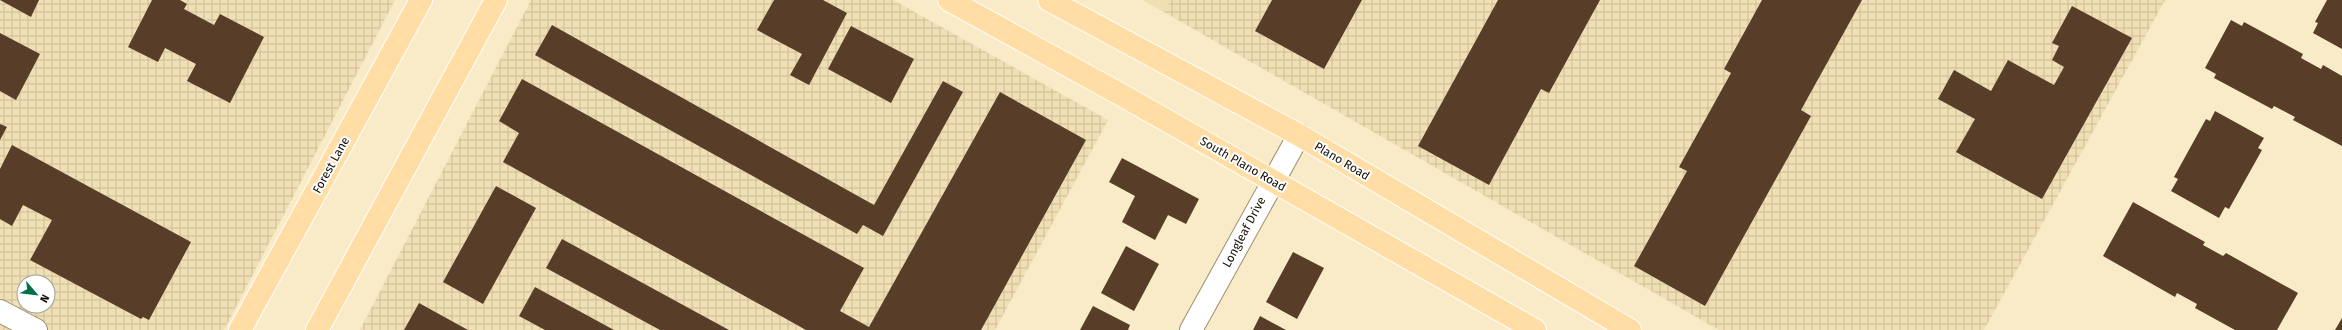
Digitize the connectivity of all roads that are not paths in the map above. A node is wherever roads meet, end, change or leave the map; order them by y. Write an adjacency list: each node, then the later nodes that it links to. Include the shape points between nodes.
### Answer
1 (421, 0): 9 (main road, Forest Lane)
2 (496, 0): 10 (main road)
3 (949, 0): 6 (main road, South Plano Road)
4 (1049, 0): 5 (main road, Plano Road)
5 (1299, 135): 6 (street, Longleaf Drive); 13 (main road, Plano Road)
6 (1272, 180): 11 (street, Longleaf Drive); 12 (main road, South Plano Road)
7 (0, 311): 8 (street)
8 (36, 330)
9 (240, 330)
10 (317, 330)
11 (1191, 330)
12 (1535, 330)
13 (1630, 330)

